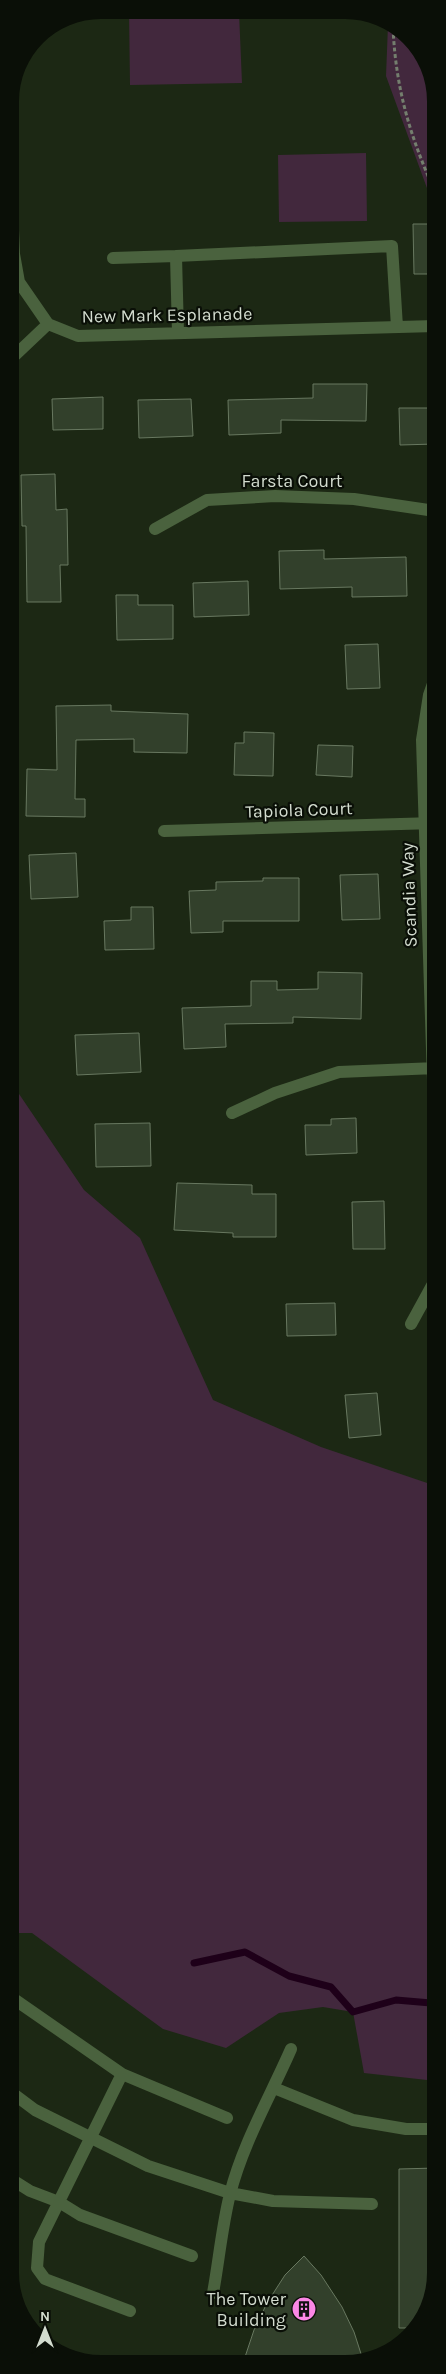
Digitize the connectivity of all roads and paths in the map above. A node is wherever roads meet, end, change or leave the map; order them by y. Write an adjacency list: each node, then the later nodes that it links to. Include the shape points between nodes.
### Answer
1 (393, 35): 2 (path, via 402,106)
2 (427, 174)
3 (176, 256): 4 (street); 8 (street, via 392,246); 9 (street)
4 (113, 258)
5 (19, 282): 6 (street)
6 (48, 324): 9 (street, New Mark Esplanade, via 78,336); 10 (street)
7 (427, 326): 8 (street, New Mark Esplanade)
8 (397, 327): 9 (street, New Mark Esplanade)
9 (178, 333)
10 (19, 351)
11 (427, 510): 12 (street, Farsta Court, via 354,499 256,497 207,500)
12 (155, 530)
13 (427, 708): 14 (street, Scandia Way, via 422,740)
14 (427, 792)
15 (427, 823): 16 (street, Tapiola Court)
16 (164, 831)
17 (427, 1068): 18 (street, via 339,1072 275,1093)
18 (232, 1113)
19 (427, 1295): 20 (street)
20 (411, 1324)
21 (19, 2003): 23 (street)
22 (291, 2049): 24 (street)
23 (122, 2074): 26 (street); 28 (street)
24 (274, 2088): 27 (street, via 353,2120 406,2129); 30 (street, via 256,2120)
25 (19, 2098): 28 (street, via 35,2110)
26 (227, 2118)
27 (427, 2129)
28 (92, 2138): 30 (street, via 148,2166); 31 (street)
29 (19, 2184): 31 (street)
30 (230, 2194): 32 (street, via 273,2201); 34 (street)
31 (59, 2202): 33 (street, via 80,2215); 35 (street, via 39,2242 37,2268 45,2278)
32 (372, 2204)
33 (192, 2256)
34 (213, 2293)
35 (130, 2311)

